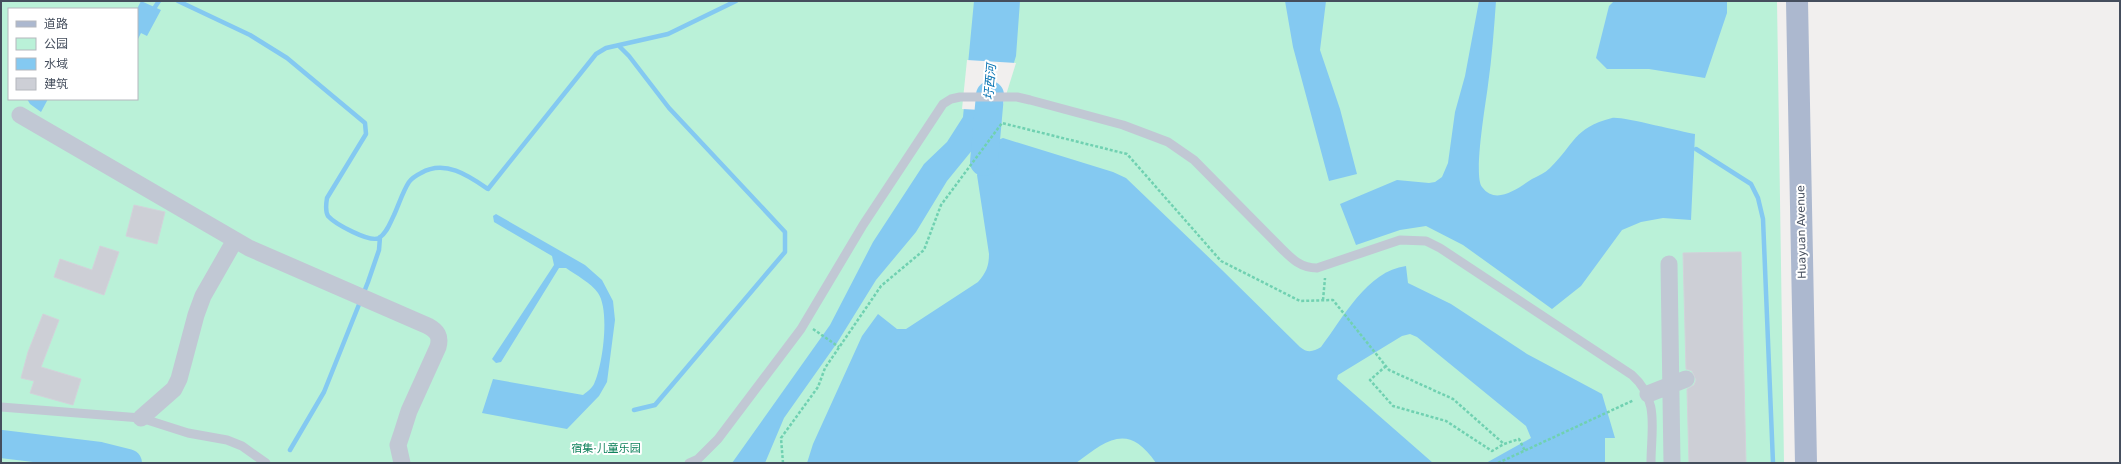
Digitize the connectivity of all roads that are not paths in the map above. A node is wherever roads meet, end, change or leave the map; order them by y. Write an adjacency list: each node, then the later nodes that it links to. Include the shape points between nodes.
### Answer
1 (1788, 1): 15 (main road, Huayuan Avenue)
2 (1797, 1): 16 (main road, Huayuan Avenue)
3 (20, 115): 4 (street)
4 (235, 240): 9 (street, via 203,296 174,389); 11 (street, via 437,332 440,339 438,347 409,411 400,439 399,453)
5 (1669, 264): 6 (street)
6 (1679, 382): 7 (street); 14 (street)
7 (1648, 394): 12 (lane, via 1632,375 1426,241 1400,240 1311,268 1294,261 1194,160 1168,142 1123,125 1017,97 960,97 943,104 863,225 805,323 718,439 698,459); 13 (lane, via 1652,412)
8 (1, 407): 9 (lane)
9 (141, 418): 10 (lane, via 188,433 235,442)
10 (266, 463)
11 (402, 463)
12 (689, 463)
13 (1651, 463)
14 (1672, 463)
15 (1794, 463)
16 (1806, 463)

